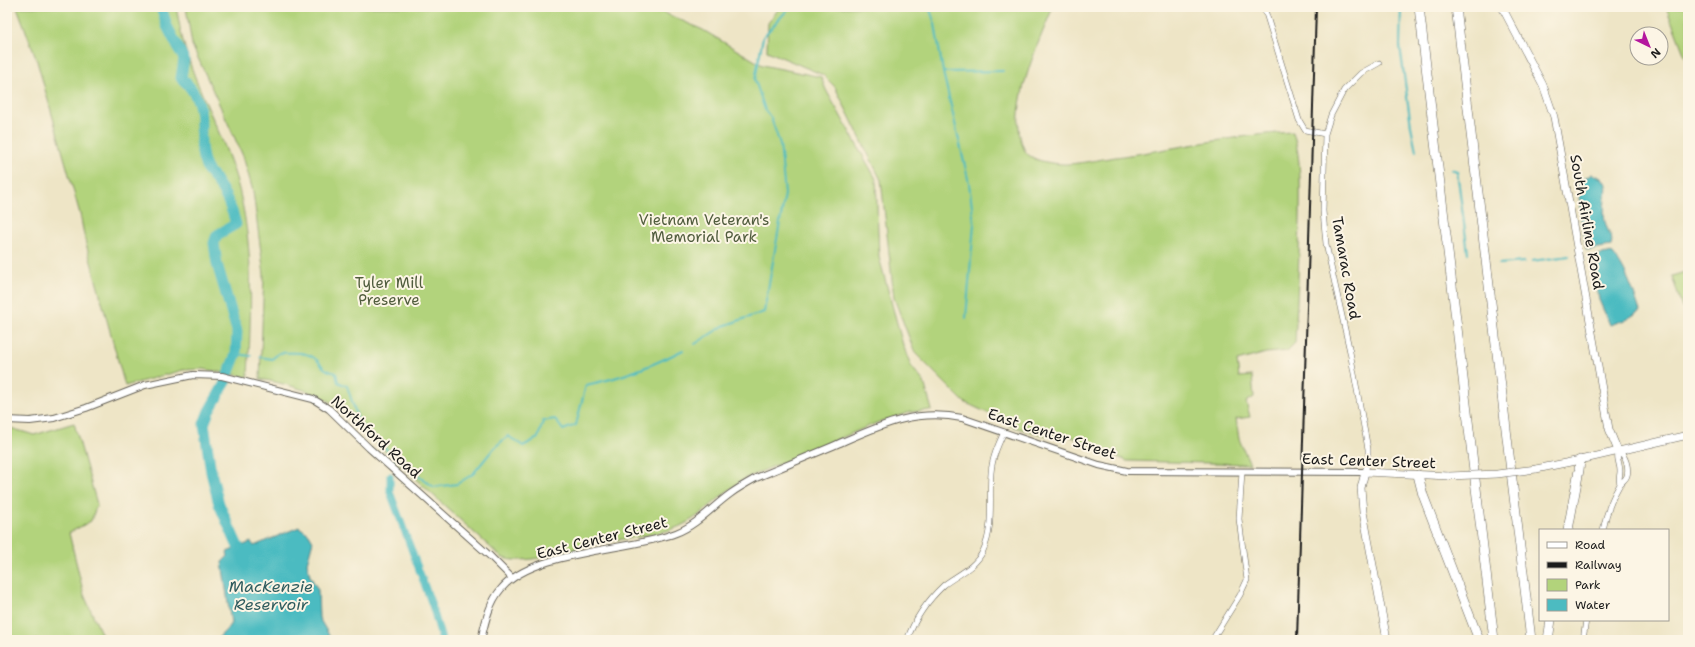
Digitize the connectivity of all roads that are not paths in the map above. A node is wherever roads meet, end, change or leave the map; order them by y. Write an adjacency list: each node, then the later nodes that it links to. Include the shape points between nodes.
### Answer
1 (1264, 7): 6 (street, via 1299,120 1305,130)
2 (1419, 7): 25 (highway)
3 (1456, 7): 26 (highway)
4 (1502, 7): 10 (main road, South Airline Road, via 1543,85 1554,117 1610,429)
5 (1379, 63): 6 (street, Tamarac Road, via 1361,73 1344,90 1330,115)
6 (1325, 134): 13 (street, Tamarac Road, via 1324,228 1368,449)
7 (7, 420): 17 (street, Northford Road, via 54,418 145,385 201,374 222,376 313,399 329,409)
8 (1004, 432): 12 (street, East Center Street, via 1113,469 1144,472); 17 (street, East Center Street, via 951,416 923,415 897,420 756,478 741,486 689,527 677,533 550,562); 21 (street, via 993,459 991,472 989,538 982,553 969,567 945,585 919,613)
9 (1688, 436): 10 (main road, East Center Street)
10 (1618, 452): 11 (main road, East Center Street); 16 (street, via 1624,458 1626,478 1620,484 1607,511)
11 (1580, 460): 14 (main road, East Center Street, bridge, via 1497,474); 15 (highway)
12 (1242, 472): 13 (street, East Center Street); 22 (street, via 1239,519 1247,580)
13 (1365, 472): 14 (main road, East Center Street); 23 (main road, via 1361,488 1363,512)
14 (1418, 475): 24 (highway, via 1423,495)
15 (1568, 529)
16 (1603, 529)
17 (512, 578): 20 (street, East Center Street, via 492,604)
18 (1551, 621): 27 (highway)
19 (1586, 621): 28 (street)
20 (482, 640)
21 (907, 640)
22 (1212, 640)
23 (1387, 640)
24 (1479, 640)
25 (1494, 640)
26 (1531, 640)
27 (1548, 640)
28 (1583, 640)

